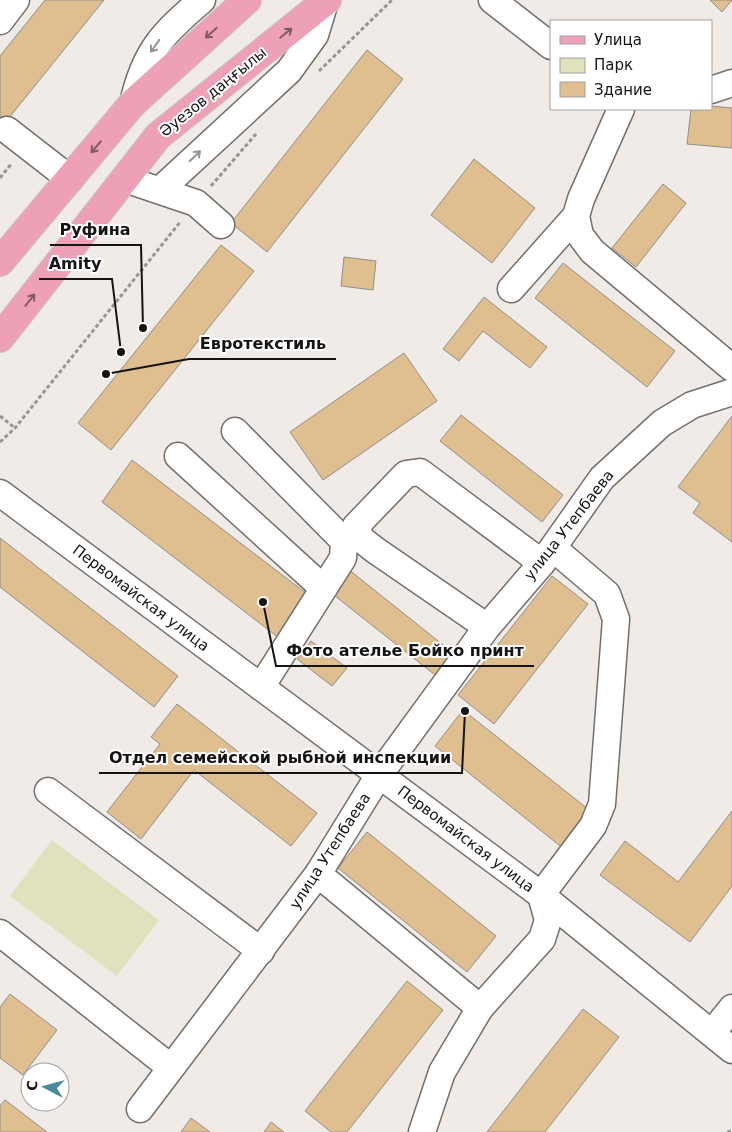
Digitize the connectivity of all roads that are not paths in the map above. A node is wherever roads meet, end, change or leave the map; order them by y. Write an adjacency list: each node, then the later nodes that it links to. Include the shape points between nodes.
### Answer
1 (16, 0): 6 (street)
2 (202, 0): 10 (street, one-way to 10, via 157,42 138,80)
3 (247, 0): 10 (main road, one-way to 10)
4 (492, 0): 7 (street)
5 (326, 1): 13 (main road, Әуезов даңғылы, one-way to 5, via 158,136); 15 (street, one-way to 5, via 288,71 315,35)
6 (0, 21)
7 (550, 45)
8 (732, 83): 9 (street)
9 (712, 90)
10 (133, 103): 14 (main road, one-way to 14)
11 (621, 110): 16 (street)
12 (7, 130): 14 (street)
13 (125, 178): 15 (street); 20 (main road, Әуезов даңғылы, one-way to 13)
14 (70, 179): 18 (main road)
15 (160, 190): 17 (street, via 196,203)
16 (576, 216): 19 (street); 21 (street, via 580,235 592,251)
17 (221, 224)
18 (0, 262)
19 (511, 289)
20 (0, 338)
21 (732, 368)
22 (732, 392): 27 (street, улица Утепбаева, via 692,405 662,423 602,478)
23 (235, 431): 26 (street)
24 (178, 456): 28 (street)
25 (0, 493): 30 (street, Первомайская улица)
26 (350, 534): 27 (street, via 406,474 420,472); 28 (street, via 342,558); 29 (street)
27 (547, 556): 29 (street, улица Утепбаева); 34 (street, via 607,594 616,619 602,804 593,826)
28 (323, 588): 30 (street)
29 (488, 627): 31 (street, улица Утепбаева)
30 (261, 687): 31 (street, Первомайская улица)
31 (379, 775): 33 (street, улица Утепбаева); 34 (street, Первомайская улица)
32 (48, 791): 36 (street)
33 (318, 874): 36 (street, улица Утепбаева); 37 (street)
34 (541, 895): 37 (street, via 548,920 542,939); 39 (street, Первомайская улица)
35 (0, 933): 41 (street)
36 (261, 952): 41 (street, улица Утепбаева)
37 (480, 1008): 43 (street, via 442,1072)
38 (732, 1008): 39 (street)
39 (712, 1033): 40 (street, Первомайская улица)
40 (732, 1050)
41 (170, 1067): 42 (street, улица Утепбаева)
42 (140, 1109)
43 (422, 1132)

